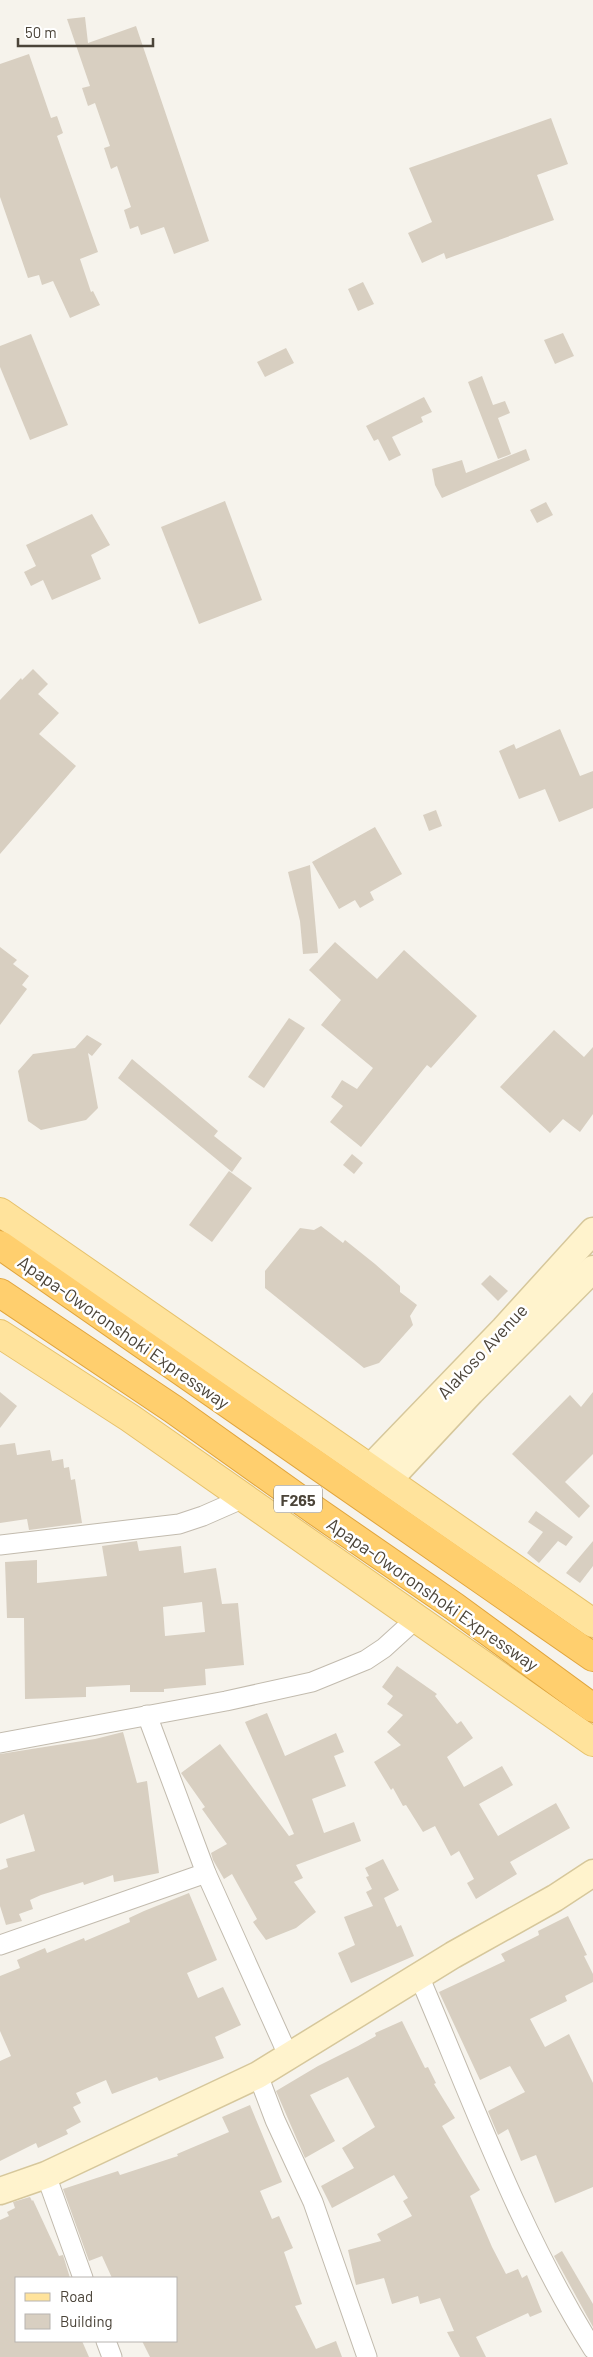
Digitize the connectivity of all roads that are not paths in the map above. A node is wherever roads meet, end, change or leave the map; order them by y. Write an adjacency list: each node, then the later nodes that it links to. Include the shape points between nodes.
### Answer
1 (0, 1212): 7 (main road, Apapa-Oworonshoki Expressway)
2 (593, 1231): 7 (main road, Alakoso Avenue)
3 (0, 1246): 12 (highway, Apapa-Oworonshoki Expressway / F265)
4 (593, 1269): 7 (main road, Alakoso Avenue, via 471,1392)
5 (0, 1293): 13 (highway, Apapa-Oworonshoki Expressway / F265, via 173,1409)
6 (0, 1334): 8 (main road, Apapa-Oworonshoki Expressway, via 130,1418)
7 (379, 1474): 11 (main road, Apapa-Oworonshoki Expressway)
8 (244, 1498): 9 (street, via 179,1524); 10 (main road, Apapa-Oworonshoki Expressway)
9 (0, 1545)
10 (417, 1618): 14 (street, via 384,1648 334,1675 226,1701); 15 (main road, Apapa-Oworonshoki Expressway)
11 (593, 1623)
12 (593, 1657)
13 (593, 1708)
14 (147, 1715): 16 (street); 17 (street)
15 (593, 1742)
16 (0, 1743)
17 (206, 1873): 19 (street); 21 (street)
18 (593, 1873): 20 (main road)
19 (0, 1945)
20 (420, 1976): 21 (main road); 27 (street, via 533,2241)
21 (288, 2055): 22 (main road)
22 (258, 2074): 23 (main road); 29 (street, via 275,2120 313,2202)
23 (46, 2174): 24 (main road); 25 (street)
24 (0, 2191)
25 (83, 2277)
26 (106, 2342): 28 (street)
27 (593, 2349)
28 (112, 2357)
29 (367, 2357)

